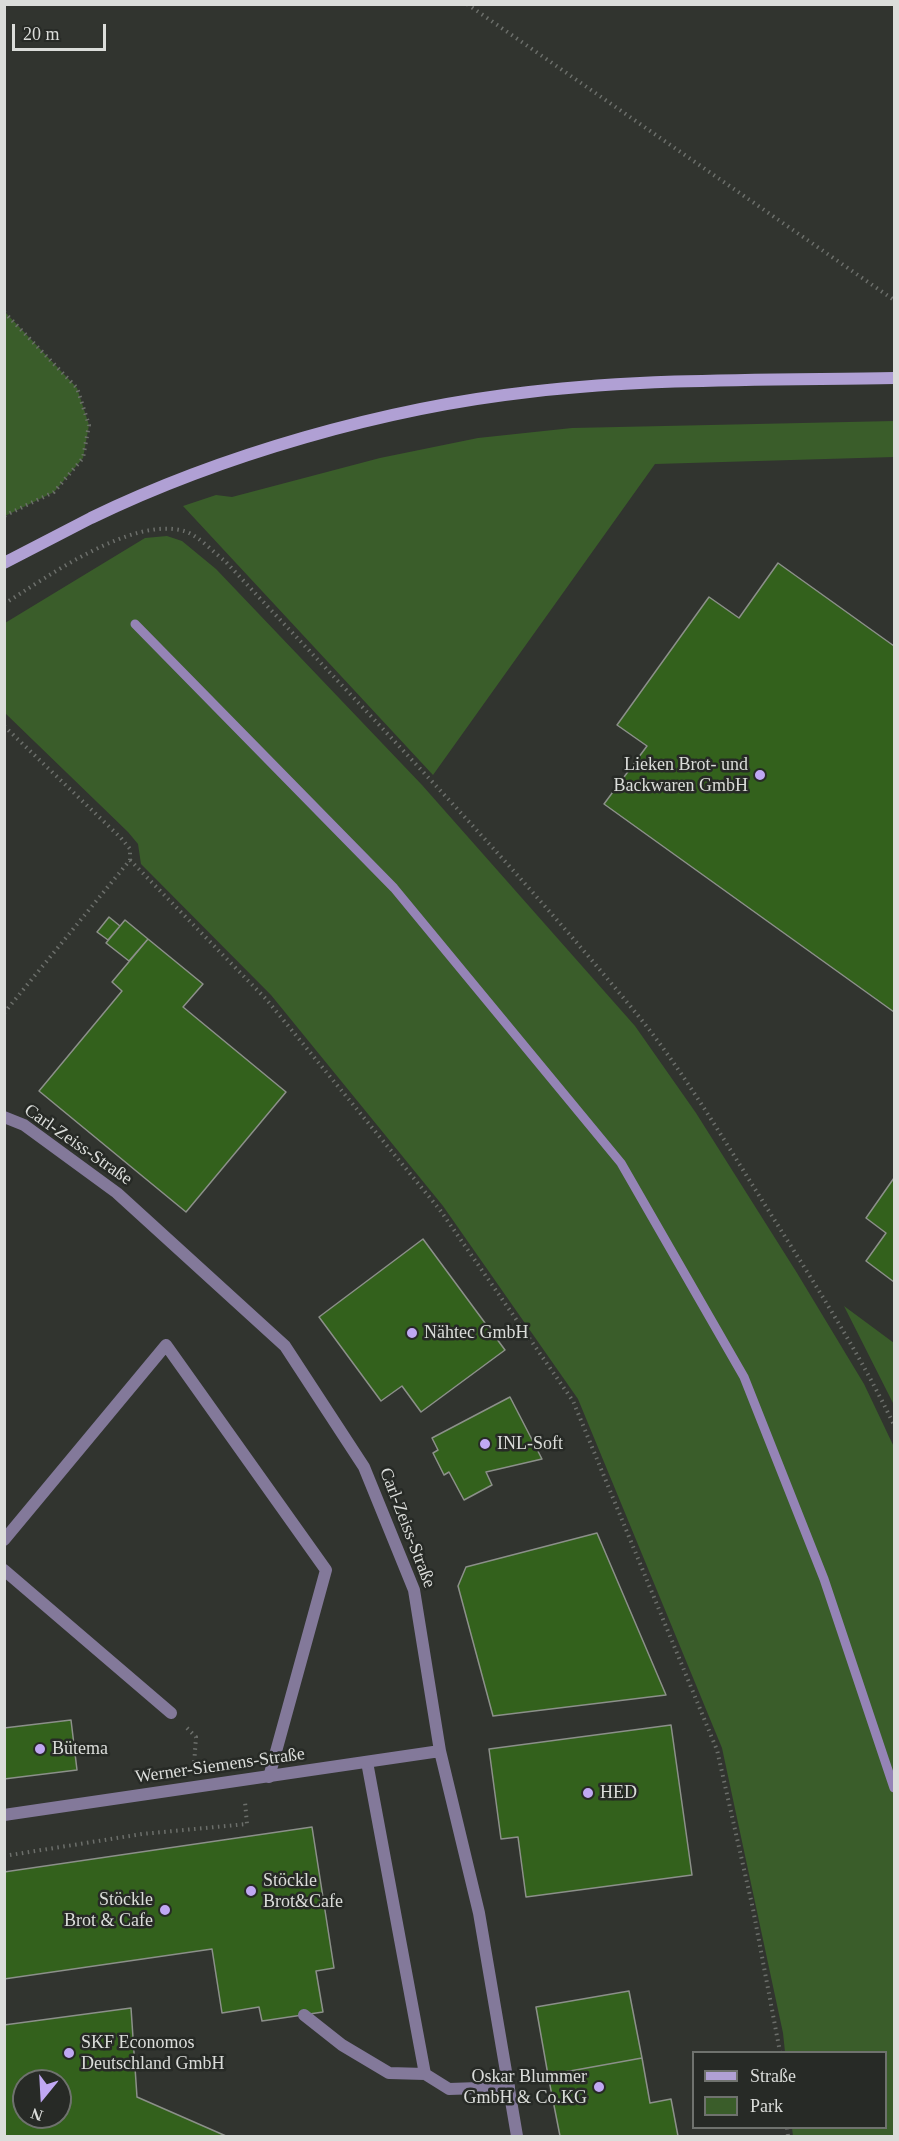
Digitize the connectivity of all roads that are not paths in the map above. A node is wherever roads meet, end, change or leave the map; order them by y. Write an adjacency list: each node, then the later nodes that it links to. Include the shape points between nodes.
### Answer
1 (894, 378): 2 (main road, via 617,386 464,401 333,430 191,476 92,518)
2 (4, 564)
3 (4, 1117): 7 (street, Carl-Zeiss-Straße, via 24,1125 117,1194 285,1346 364,1467 414,1590)
4 (4, 1540): 9 (street, via 166,1345 326,1570)
5 (4, 1570): 6 (street)
6 (171, 1713)
7 (440, 1751): 8 (street, Werner-Siemens-Straße); 13 (street, Carl-Zeiss-Straße, via 479,1913)
8 (367, 1762): 9 (street, Werner-Siemens-Straße); 12 (street)
9 (269, 1777): 10 (street, Werner-Siemens-Straße)
10 (4, 1815)
11 (304, 2015): 12 (street, via 342,2045 389,2073)
12 (424, 2074): 13 (street, via 448,2089)
13 (509, 2087): 14 (street, Carl-Zeiss-Straße)
14 (517, 2136)

